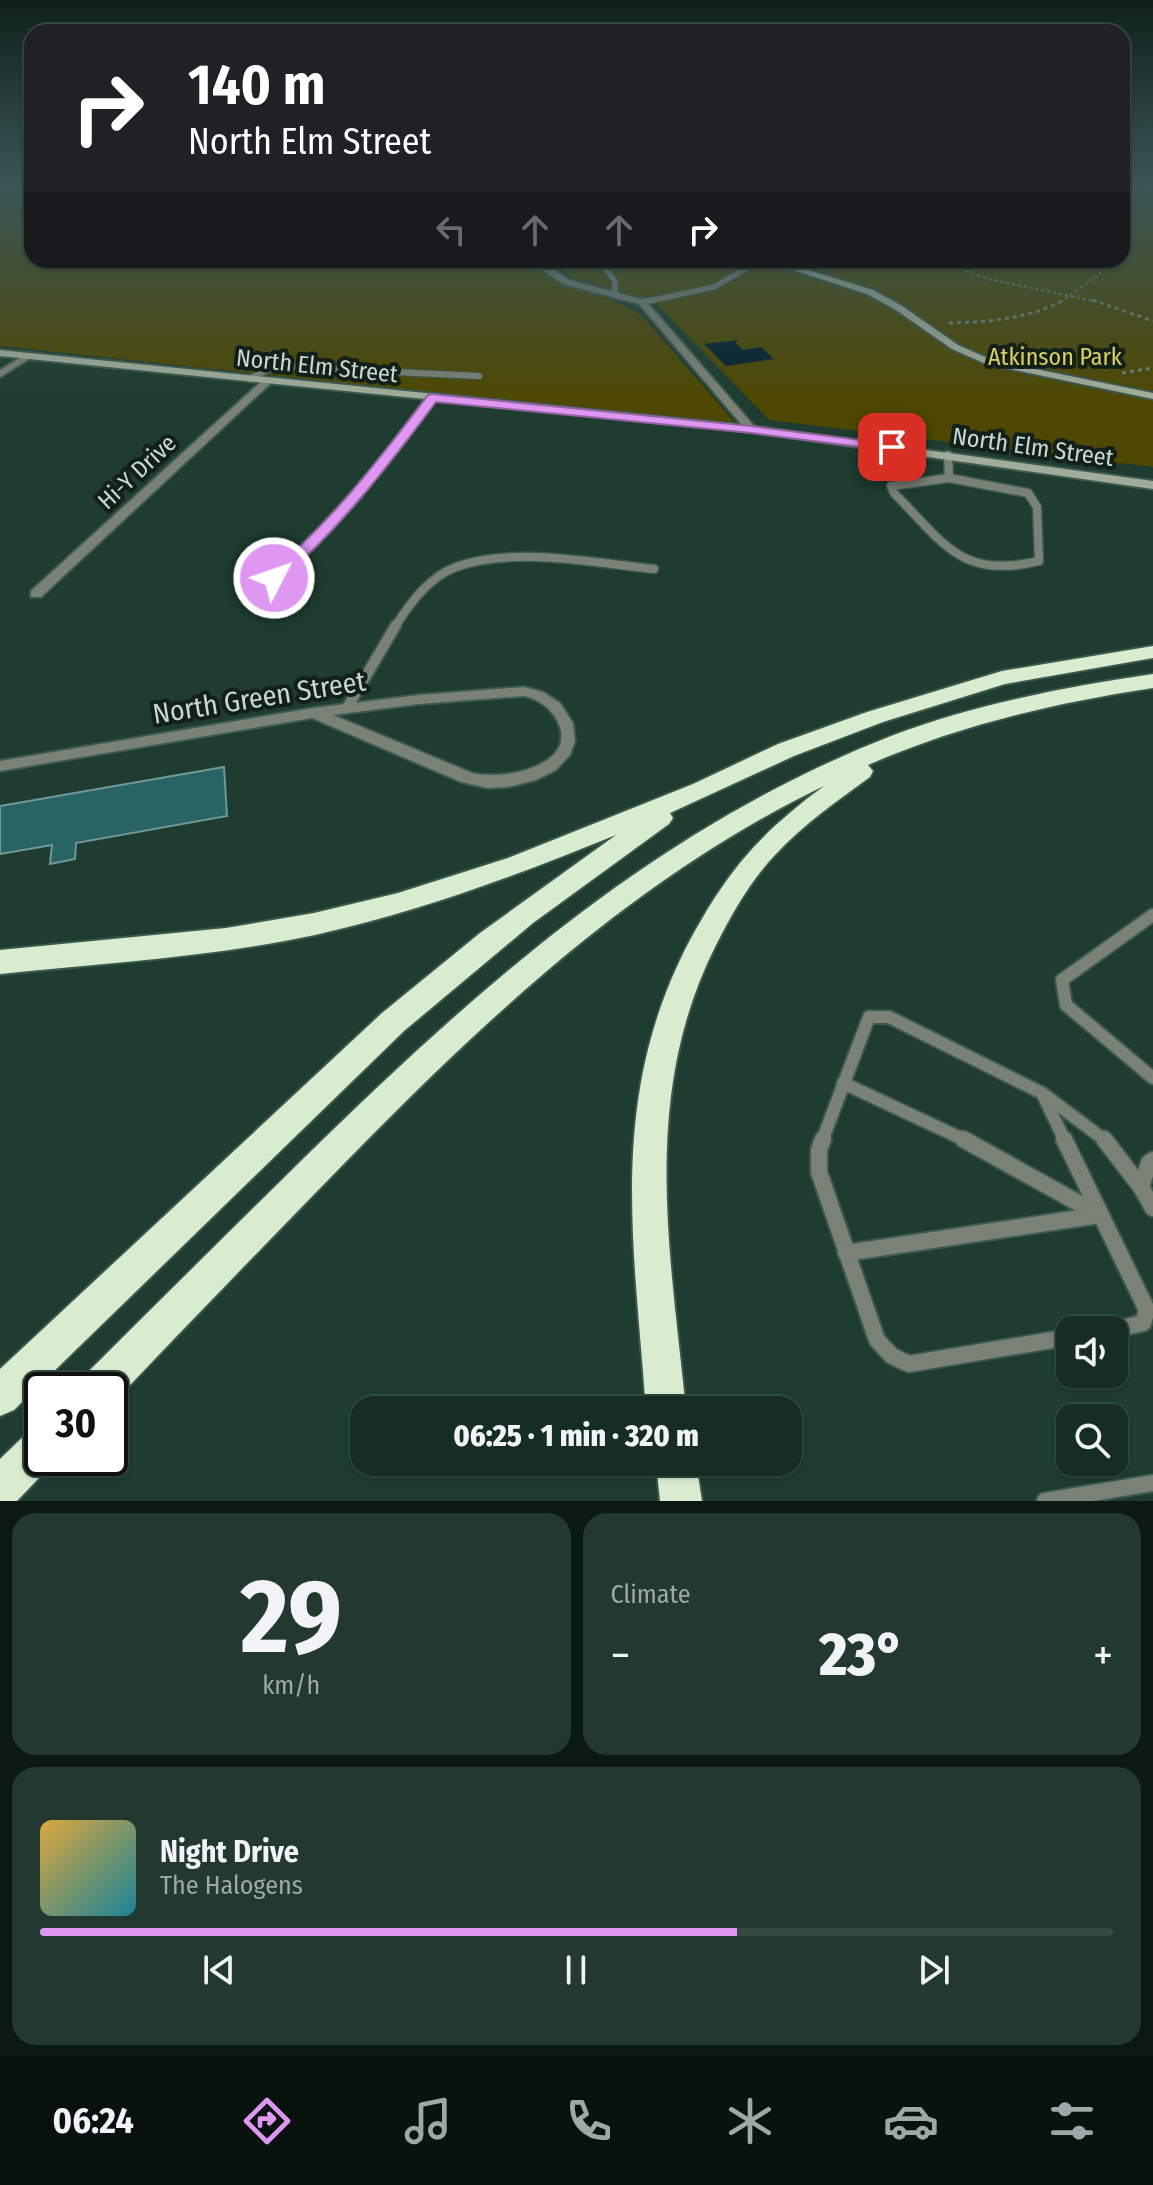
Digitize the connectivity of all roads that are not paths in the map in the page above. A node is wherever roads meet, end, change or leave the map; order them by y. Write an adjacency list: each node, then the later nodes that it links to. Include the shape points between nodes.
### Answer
1 (546, 268): 5 (street, via 566,282)
2 (604, 268): 5 (lane, via 615,281)
3 (749, 268): 6 (lane, via 714,287)
4 (792, 268): 13 (street, via 881,297 955,347 989,362)
5 (615, 295): 6 (street)
6 (642, 302): 15 (street)
7 (0, 353): 8 (street, North Elm Street)
8 (29, 356): 9 (street); 11 (street, North Elm Street)
9 (0, 374)
10 (479, 376): 11 (lane, via 290,367)
11 (249, 379): 12 (street, North Elm Street)
12 (268, 381): 14 (street, North Elm Street); 21 (street, Hi-Y Drive)
13 (1153, 396)
14 (432, 398): 15 (street, North Elm Street); 20 (street, via 372,478)
15 (751, 429): 16 (street, North Elm Street)
16 (948, 455): 17 (lane); 18 (street, North Elm Street)
17 (949, 478): 17 (lane, via 891,486 975,564 1012,567 1039,561 1037,507 1028,493)
18 (1153, 485)
19 (654, 569): 24 (lane, via 510,558 454,567 437,576 388,637)
20 (274, 578)
21 (36, 594)
22 (1153, 652): 28 (highway, via 1002,678 934,698 786,750)
23 (1153, 681): 26 (highway, via 1041,702)
24 (347, 708): 25 (street, North Green Street); 25 (street, North Green Street, via 528,692 549,700 568,730 564,751 546,768 522,779 489,782 458,776)
25 (313, 713): 27 (street, North Green Street)
26 (901, 741): 41 (highway, via 765,806 697,846 557,944 406,1080); 43 (highway, via 787,827 753,861 694,958 669,1023 653,1091 649,1160)
27 (0, 766)
28 (702, 790): 30 (highway, via 517,865 314,924 226,939); 42 (highway, via 585,868 460,963)
29 (1153, 915): 31 (lane, via 1062,980 1066,1005)
30 (0, 962)
31 (1153, 1078)
32 (843, 1083): 33 (lane, via 869,1017 878,1015); 37 (lane, via 982,1148); 38 (lane, via 819,1150 819,1172)
33 (1042, 1093): 35 (lane, via 1104,1139); 37 (lane)
34 (1153, 1160): 35 (lane)
35 (1141, 1187): 36 (lane)
36 (1153, 1208)
37 (1100, 1215): 38 (lane); 39 (lane, via 1147,1310 1143,1323)
38 (846, 1253): 40 (lane, via 877,1340 909,1364)
39 (1128, 1326)
40 (1056, 1339)
41 (116, 1372)
42 (0, 1396)
43 (666, 1396)
44 (24, 1464): 48 (highway)
45 (670, 1476): 49 (highway)
46 (678, 1476): 50 (highway)
47 (1153, 1483): 51 (lane)
48 (0, 1489)
49 (672, 1501)
50 (681, 1501)
51 (1045, 1501)

